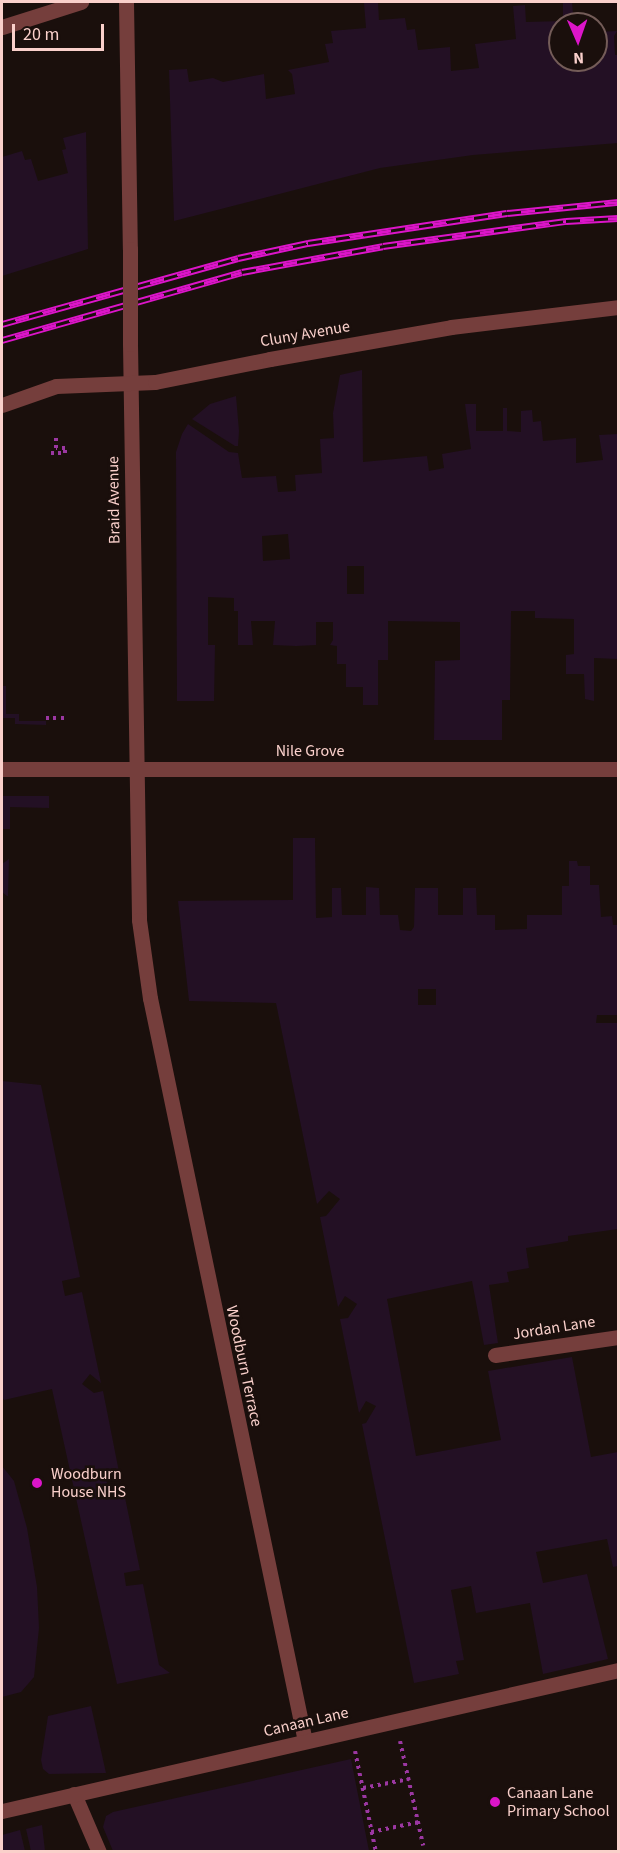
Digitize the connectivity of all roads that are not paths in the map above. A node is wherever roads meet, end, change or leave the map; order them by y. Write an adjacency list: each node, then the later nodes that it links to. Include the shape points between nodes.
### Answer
1 (81, 2): 3 (street)
2 (126, 2): 5 (street, Braid Avenue, bridge)
3 (2, 27)
4 (618, 308): 5 (street, Cluny Avenue, via 451,327 155,382)
5 (130, 383): 6 (street, Cluny Avenue, via 56,386); 9 (street, Braid Avenue)
6 (2, 405)
7 (2, 769): 9 (street, Nile Grove)
8 (618, 769): 9 (street, Nile Grove)
9 (135, 770): 10 (street, Braid Avenue, via 138,910)
10 (150, 998): 14 (street, Woodburn Terrace)
11 (618, 1337): 12 (street, Jordan Lane)
12 (495, 1355)
13 (618, 1670): 14 (street, Canaan Lane)
14 (304, 1741): 15 (street, Canaan Lane)
15 (74, 1794): 16 (street, Canaan Lane); 17 (street)
16 (2, 1811)
17 (99, 1851)

